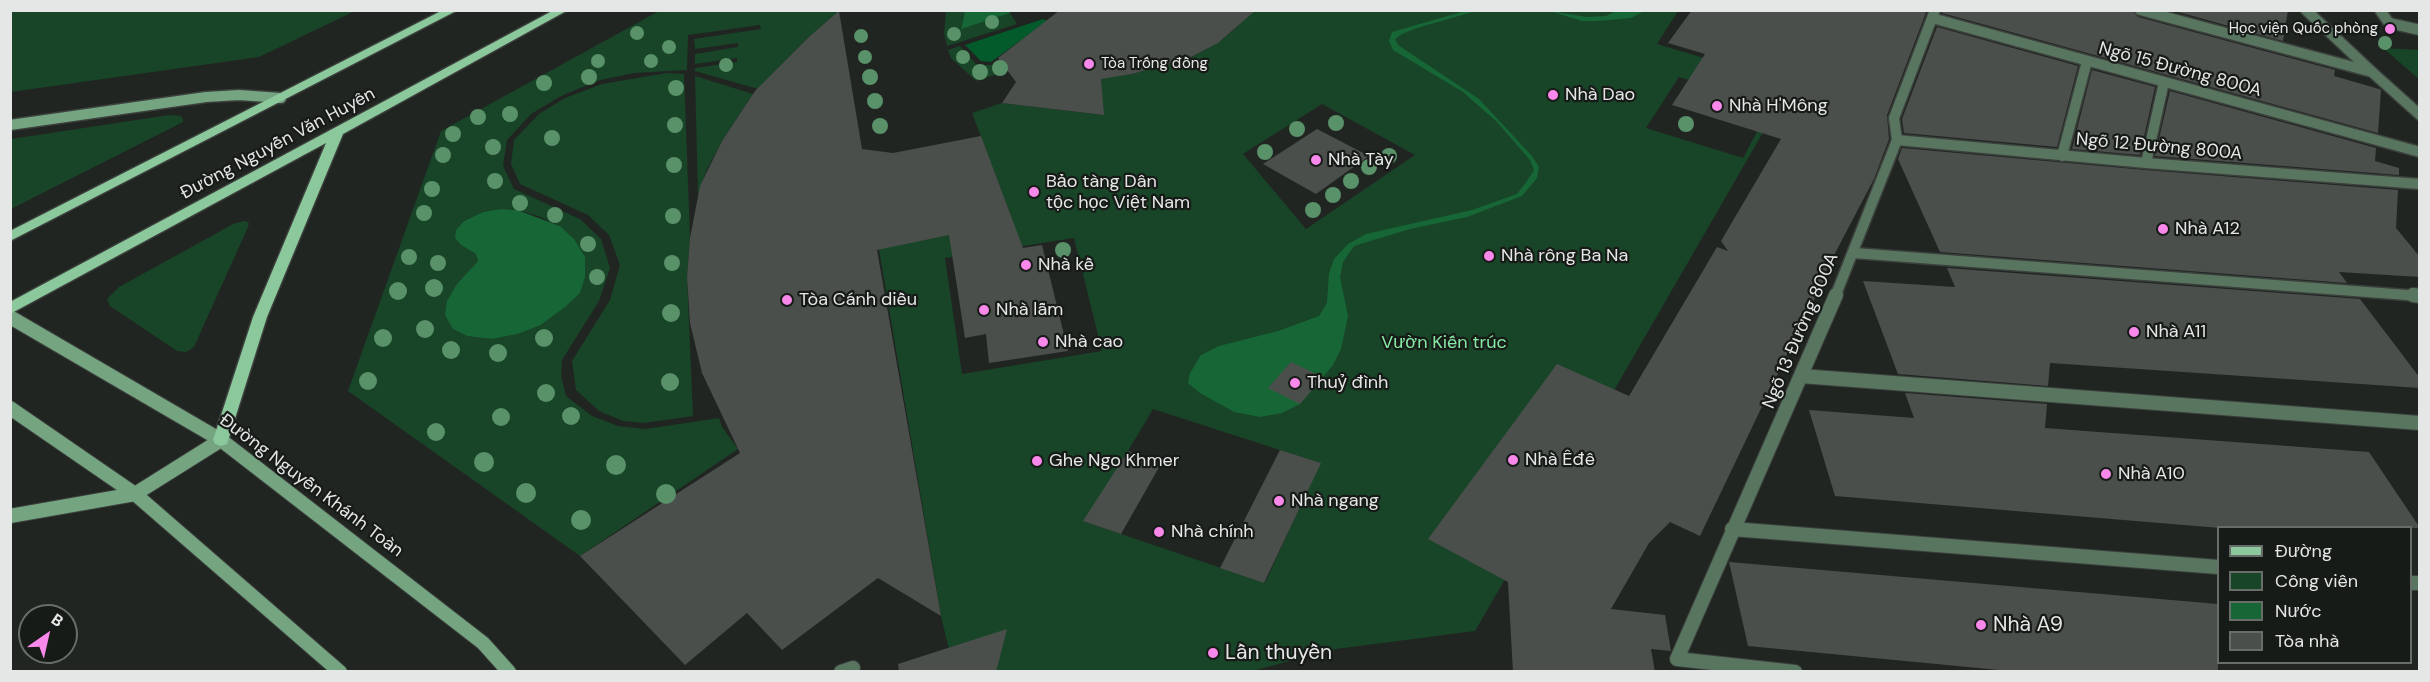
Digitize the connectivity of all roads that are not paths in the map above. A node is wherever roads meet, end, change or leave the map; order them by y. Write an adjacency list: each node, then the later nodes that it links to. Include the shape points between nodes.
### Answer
1 (453, 10): 11 (main road, Đường Nguyễn Văn Huyên)
2 (563, 10): 14 (main road, Đường Nguyễn Văn Huyên)
3 (2140, 10): 9 (street)
4 (2306, 10): 9 (street)
5 (2380, 10): 7 (street, via 2389,23)
6 (1934, 14): 8 (street, Ngõ 15 Đường 800A); 15 (street, Ngõ 13 Đường 800A, via 1894,118)
7 (2420, 30)
8 (2087, 61): 10 (street, Ngõ 15 Đường 800A); 17 (street)
9 (2372, 72): 12 (street)
10 (2164, 82): 16 (street, Ngõ 15 Đường 800A); 18 (street)
11 (281, 98): 13 (main road, via 206,97); 20 (main road, Đường Nguyễn Văn Huyên)
12 (2420, 115)
13 (10, 125)
14 (337, 133): 23 (main road, Đường Nguyễn Văn Huyên); 28 (main road, via 260,317)
15 (1897, 140): 17 (street, Ngõ 12 Đường 800A); 21 (street, Ngõ 13 Đường 800A)
16 (2420, 152)
17 (2061, 156): 18 (street, Ngõ 12 Đường 800A)
18 (2146, 163): 19 (street, Ngõ 12 Đường 800A)
19 (2420, 184)
20 (10, 237)
21 (1854, 253): 22 (street); 25 (street, Ngõ 13 Đường 800A)
22 (2420, 296)
23 (10, 309)
24 (10, 317): 28 (main road, Đường Nguyễn Khánh Toàn)
25 (1802, 376): 27 (street); 31 (street, Ngõ 13 Đường 800A)
26 (10, 408): 29 (main road)
27 (2420, 423)
28 (221, 440): 29 (main road); 34 (main road, Đường Nguyễn Khánh Toàn, via 483,643)
29 (135, 494): 30 (main road); 33 (main road)
30 (10, 516)
31 (1732, 529): 32 (street); 35 (street, Ngõ 13 Đường 800A, via 1677,659)
32 (2217, 567)
33 (340, 672)
34 (509, 672)
35 (1795, 672)

